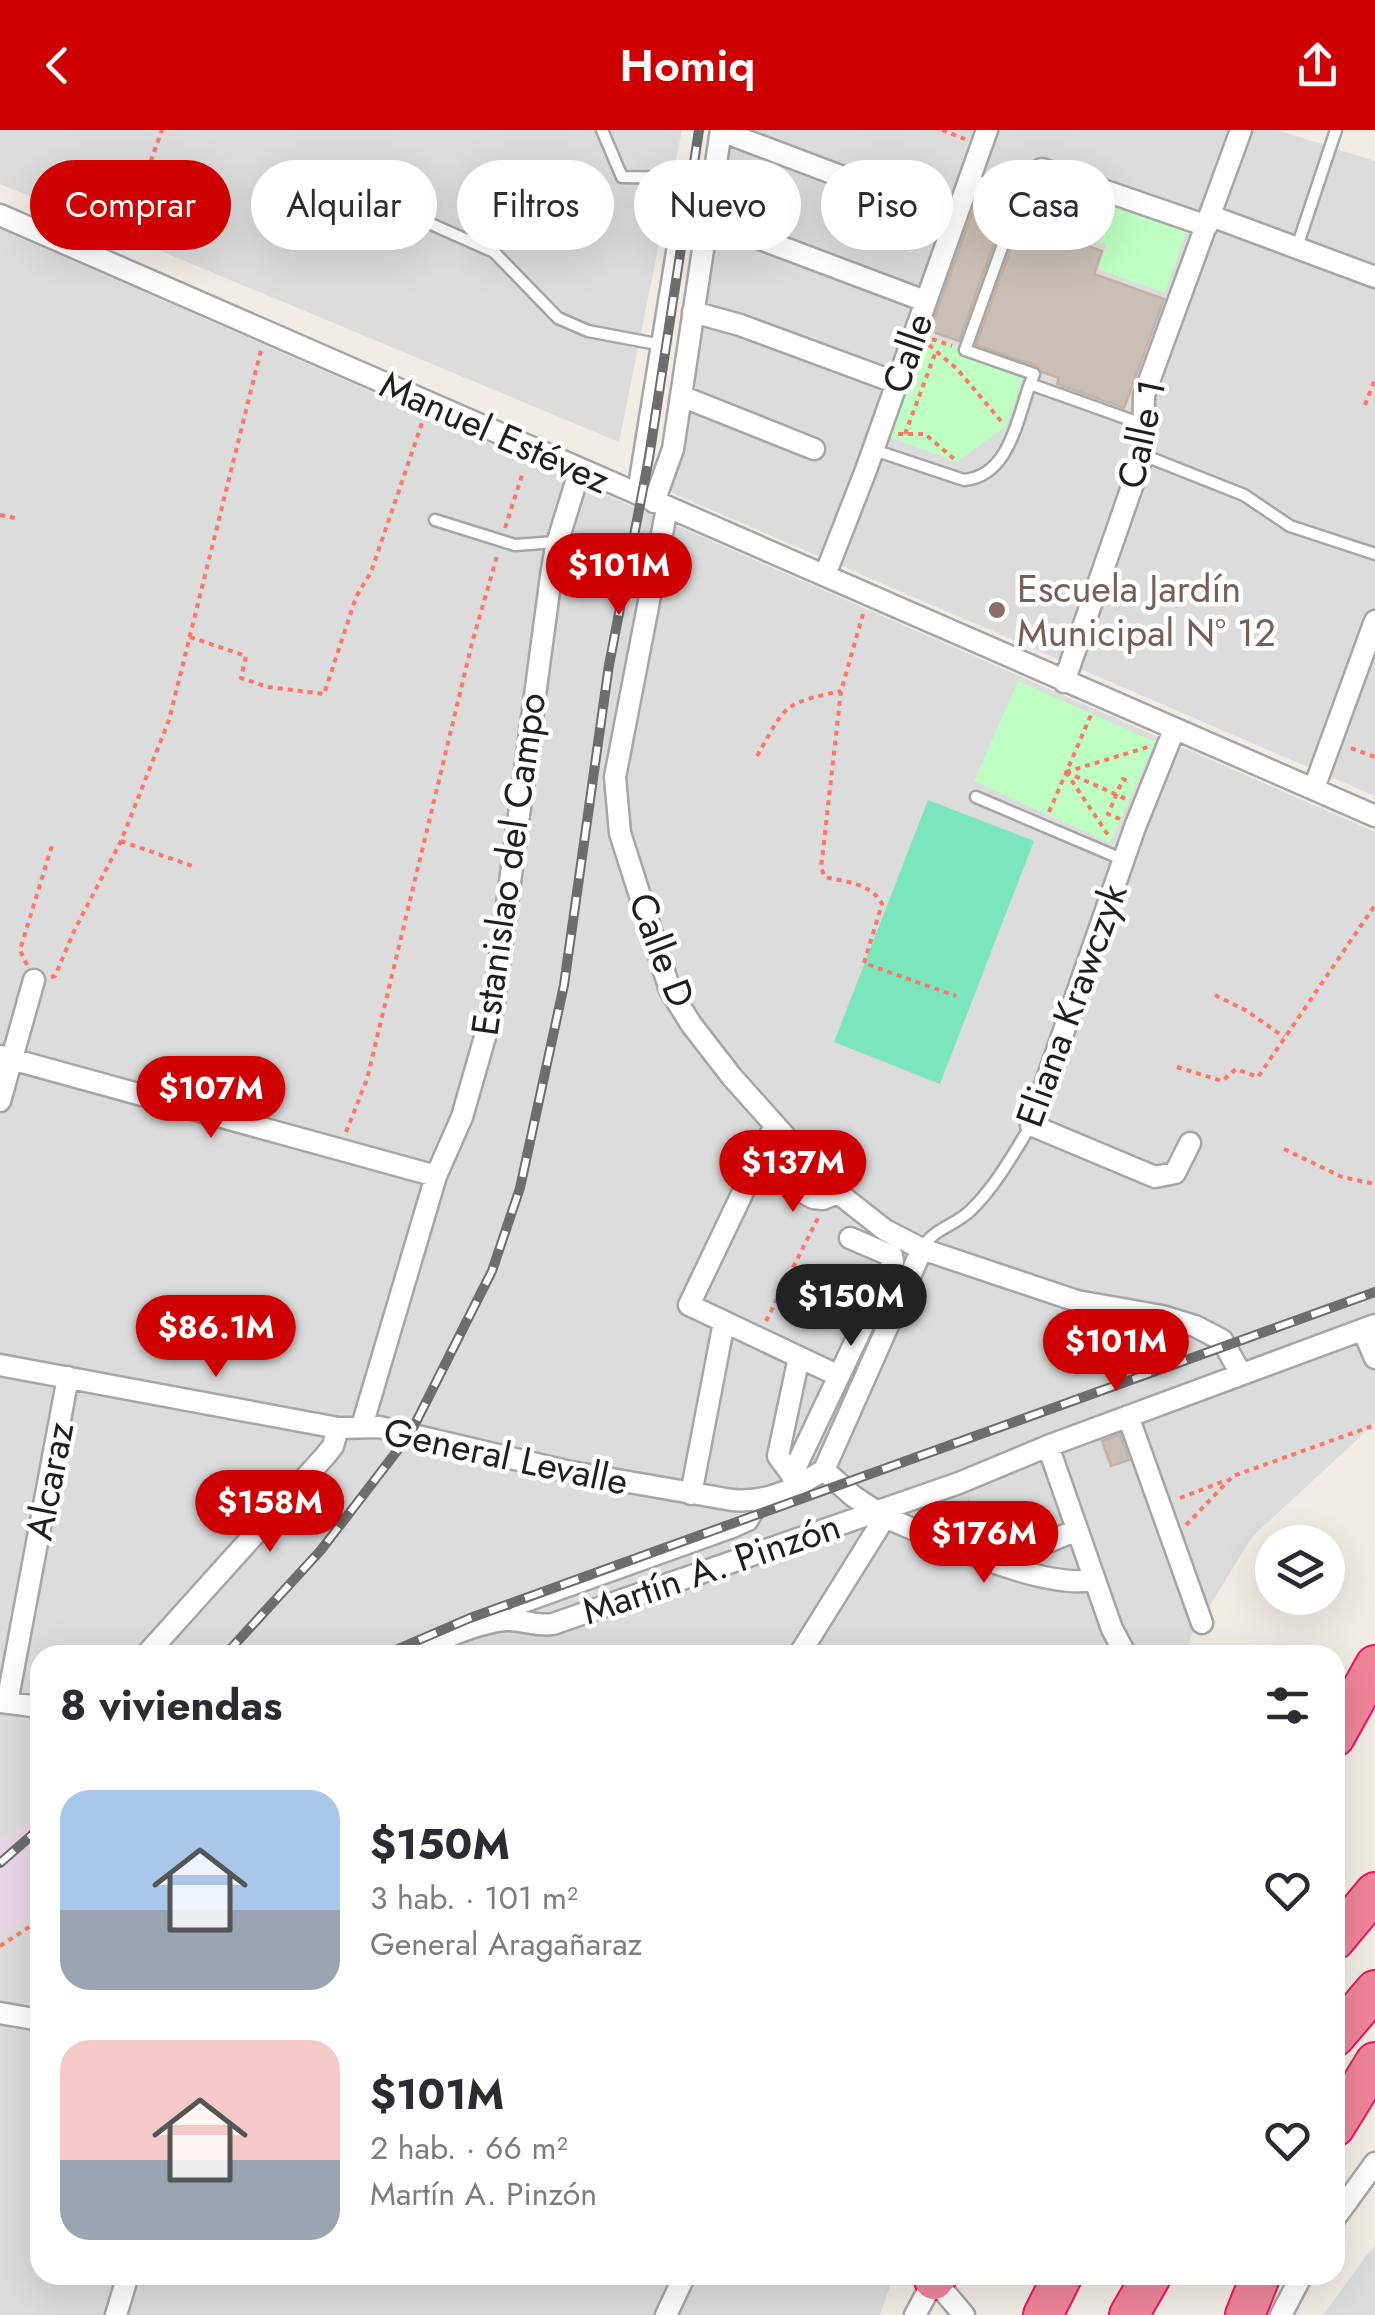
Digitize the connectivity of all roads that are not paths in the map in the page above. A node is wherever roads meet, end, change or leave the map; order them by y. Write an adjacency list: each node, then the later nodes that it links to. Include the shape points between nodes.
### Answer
1 (602, 130): 7 (lane, via 622,177)
2 (721, 130): 6 (street, Calle D); 12 (street)
3 (987, 130): 8 (street, Calle)
4 (1241, 130): 13 (street, Calle 1)
5 (1336, 130): 15 (lane)
6 (716, 160)
7 (634, 177)
8 (968, 183): 9 (street); 12 (street, Calle)
9 (973, 185)
10 (1115, 192): 13 (street)
11 (0, 214): 31 (street, Manuel Estévez)
12 (954, 218): 21 (street, Calle)
13 (1209, 221): 15 (street); 27 (street, Calle 1, via 1144,395)
14 (437, 227): 23 (lane, via 494,252 558,318)
15 (1296, 248): 20 (street)
16 (672, 250): 23 (lane)
17 (702, 250): 22 (street, Calle D)
18 (792, 250): 21 (street)
19 (1001, 250): 25 (lane, via 966,350 1034,374)
20 (1375, 277)
21 (925, 300): 24 (street, Calle)
22 (693, 312): 24 (street); 26 (street, Calle D)
23 (657, 344): 32 (lane)
24 (897, 383): 29 (street, Calle)
25 (1030, 384): 27 (lane); 29 (lane, via 1002,460 978,479)
26 (681, 396): 28 (street); 33 (street, Calle D)
27 (1145, 425): 30 (street, Calle 1)
28 (814, 449)
29 (873, 450): 37 (street, Calle)
30 (1144, 454): 36 (lane, via 1244,495 1290,526); 39 (street, Calle 1)
31 (580, 469): 32 (street, Manuel Estévez); 35 (street, Estanislao del Campo)
32 (633, 492): 33 (street, Manuel Estévez)
33 (661, 505): 37 (street, Manuel Estévez); 48 (street, Calle D, via 615,777 620,833 670,990)
34 (435, 520): 35 (lane, via 515,545)
35 (558, 542): 52 (street, Estanislao del Campo, via 493,1009 462,1117)
36 (1375, 554)
37 (825, 575): 39 (street, Manuel Estévez)
38 (1375, 621): 41 (street)
39 (1064, 682): 40 (street, Manuel Estévez)
40 (1172, 735): 41 (street, Manuel Estévez); 44 (street, Eliana Krawczyk)
41 (1314, 788): 43 (street, Manuel Estévez)
42 (976, 797): 44 (lane)
43 (1375, 816)
44 (1124, 860): 49 (street, Eliana Krawczyk)
45 (34, 980): 46 (street)
46 (6, 1058): 47 (street); 52 (street)
47 (0, 1101)
48 (774, 1125): 51 (street); 53 (street, Calle D)
49 (1031, 1125): 50 (street, via 1155,1178 1175,1173); 55 (lane, Eliana Krawczyk, via 969,1213)
50 (1190, 1143)
51 (756, 1165): 53 (street); 56 (street, via 688,1305)
52 (436, 1176): 65 (street, Estanislao del Campo)
53 (828, 1196): 55 (street, Calle D)
54 (850, 1238): 62 (street, via 893,1262)
55 (922, 1249): 61 (street, Calle D, via 1077,1301 1195,1326 1226,1345); 68 (street)
56 (724, 1322): 58 (street); 70 (street)
57 (1369, 1328): 59 (street); 61 (street, Martín A. Pinzón)
58 (799, 1357): 62 (street); 69 (street, via 778,1456)
59 (1375, 1358)
60 (0, 1366): 63 (street, General Levalle)
61 (1241, 1374): 64 (street, Martín A. Pinzón)
62 (839, 1376): 69 (street)
63 (68, 1377): 66 (street, General Levalle); 85 (street, Alcaraz)
64 (1128, 1416): 67 (street, Martín A. Pinzón); 77 (street)
65 (362, 1426): 66 (street, General Levalle); 70 (street, General Levalle)
66 (338, 1428): 78 (street, via 334,1446)
67 (1048, 1446): 72 (street, Martín A. Pinzón); 73 (street)
68 (824, 1470): 69 (street, General Levalle); 72 (street)
69 (794, 1481): 71 (street, General Levalle)
70 (691, 1494): 71 (street, General Levalle)
71 (766, 1499): 76 (lane, via 751,1524 736,1531 521,1608)
72 (879, 1514): 74 (street); 76 (street, Martín A. Pinzón, via 553,1624); 80 (street)
73 (1077, 1530): 74 (street); 75 (street)
74 (984, 1560): 75 (street, via 1081,1583)
75 (1095, 1580): 81 (street)
76 (504, 1620): 79 (street)
77 (1202, 1624)
78 (155, 1645)
79 (430, 1645)
80 (805, 1645)
81 (1121, 1645)
82 (1375, 1652): 84 (highway)
83 (1375, 1665): 87 (highway)
84 (1345, 1688)
85 (4, 1702): 86 (street)
86 (30, 1705)
87 (1345, 1718)
88 (1375, 1892): 89 (highway)
89 (1345, 1928)
90 (1375, 1990): 93 (highway)
91 (0, 2013): 92 (street)
92 (30, 2018)
93 (1345, 2026)
94 (1375, 2062): 95 (highway)
95 (1345, 2110)
96 (1375, 2162): 97 (street)
97 (1345, 2204)
98 (125, 2285): 107 (street)
99 (680, 2285): 108 (street)
100 (930, 2285): 109 (street)
101 (940, 2285): 110 (street)
102 (1058, 2285): 111 (highway)
103 (1117, 2285): 112 (highway)
104 (1146, 2285): 113 (highway)
105 (1258, 2285): 114 (highway)
106 (1297, 2285): 115 (street)
107 (116, 2315)
108 (666, 2315)
109 (915, 2315)
110 (964, 2315)
111 (1043, 2315)
112 (1101, 2315)
113 (1129, 2315)
114 (1245, 2315)
115 (1281, 2315)

